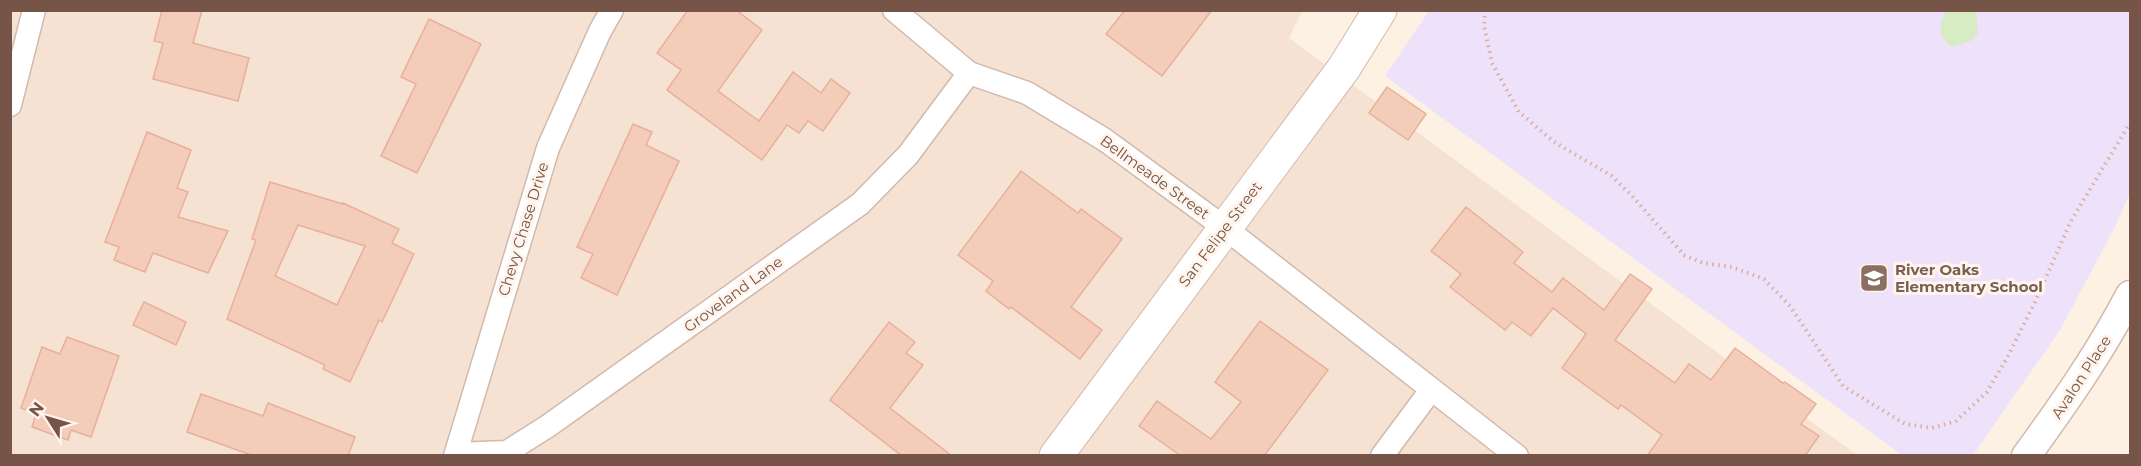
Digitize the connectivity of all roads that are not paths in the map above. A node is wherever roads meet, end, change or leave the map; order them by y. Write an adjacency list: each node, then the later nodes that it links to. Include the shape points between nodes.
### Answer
1 (34, 10): 6 (street)
2 (612, 10): 10 (street, Chevy Chase Drive, via 548,148)
3 (894, 10): 5 (street, Bellmeade Street)
4 (1380, 10): 7 (main road, San Felipe Street, via 1344,68)
5 (969, 73): 7 (street, Bellmeade Street, via 1027,93 1096,134); 10 (street, Groveland Lane, via 909,155 860,204 507,452)
6 (10, 105)
7 (1225, 228): 9 (street, Bellmeade Street); 11 (main road, San Felipe Street)
8 (2130, 295): 14 (street, Avalon Place, via 2115,324)
9 (1431, 390): 12 (street); 13 (street, Bellmeade Street)
10 (455, 455)
11 (1056, 456)
12 (1382, 456)
13 (1518, 456)
14 (2026, 456)

